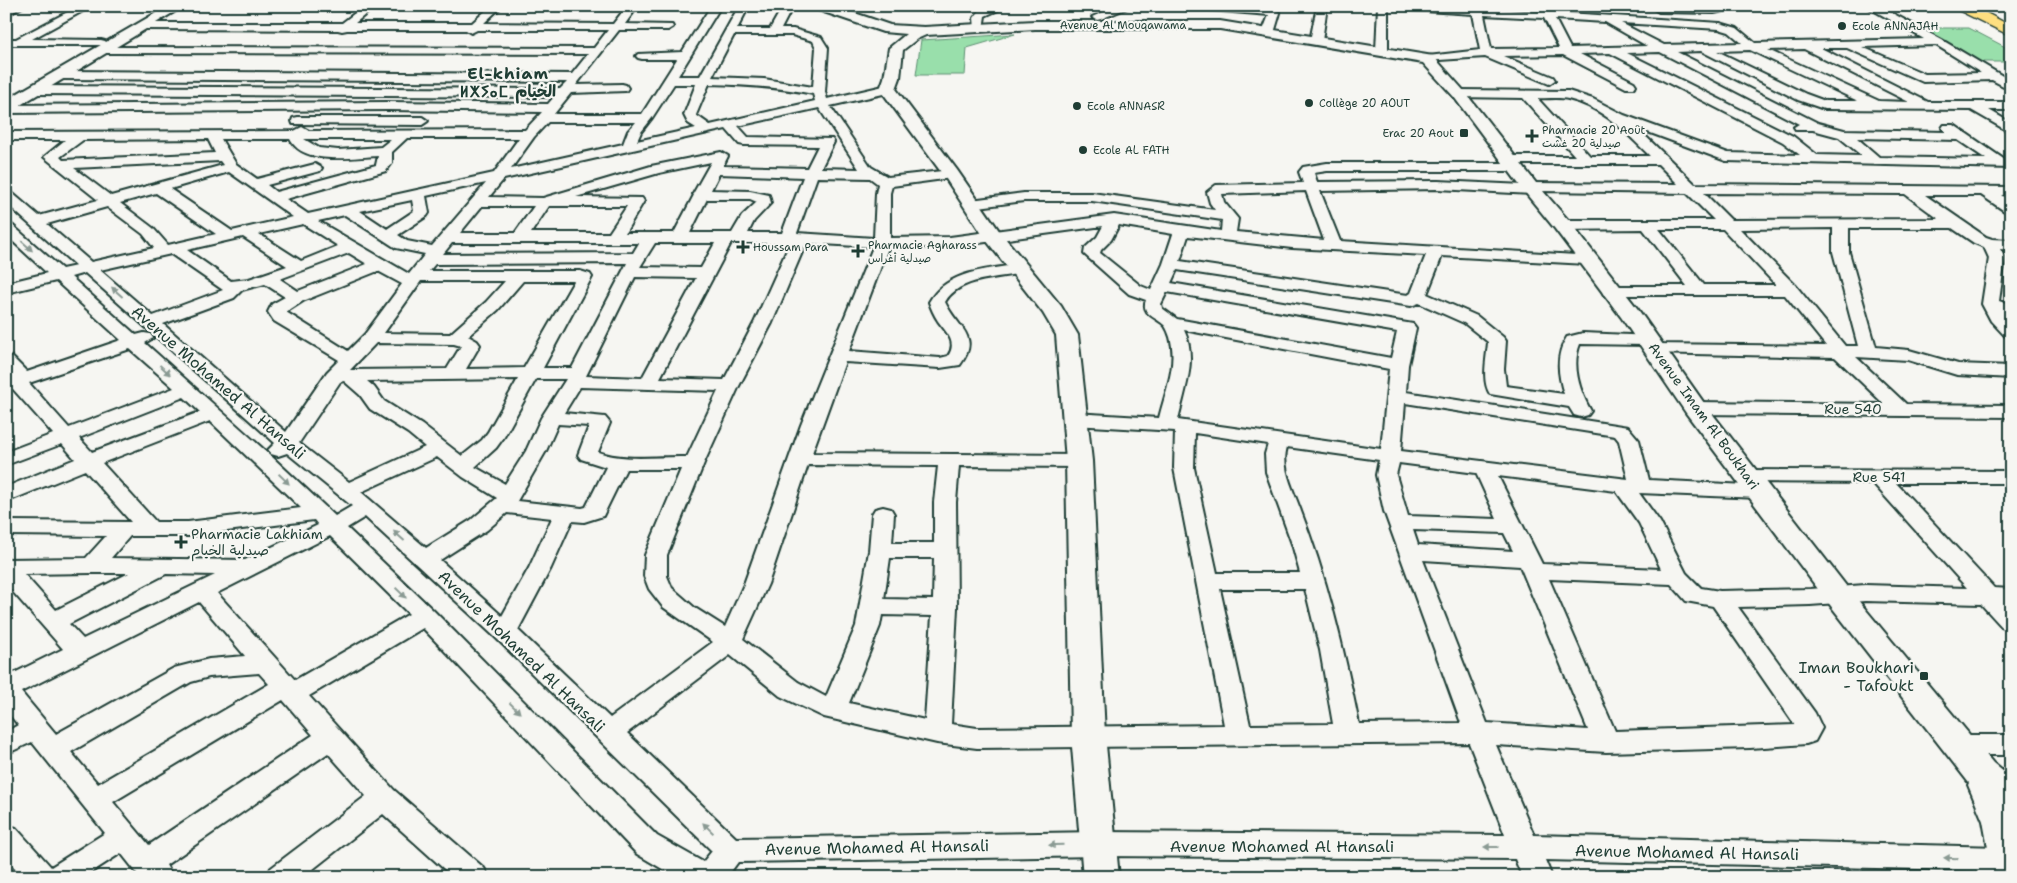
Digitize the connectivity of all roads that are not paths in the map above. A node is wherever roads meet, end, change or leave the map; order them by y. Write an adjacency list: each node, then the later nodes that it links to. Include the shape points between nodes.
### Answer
1 (19, 6): 24 (street)
2 (87, 6): 53 (street)
3 (178, 6): 20 (street)
4 (497, 6): 28 (street)
5 (716, 6): 69 (street)
6 (744, 6): 43 (street)
7 (788, 6): 41 (street)
8 (820, 6): 37 (street, Avenue Al Mouqawama)
9 (1002, 6): 39 (street, via 981,15)
10 (1127, 6): 30 (street)
11 (1197, 6): 34 (street); 45 (street, via 1273,12)
12 (1322, 6): 52 (street)
13 (1383, 6): 64 (street)
14 (1395, 6): 22 (street)
15 (1735, 6): 19 (street, via 1714,10)
16 (1871, 6): 54 (street)
17 (1961, 6): 44 (highway)
18 (1982, 6): 33 (highway)
19 (1678, 8): 25 (street)
20 (163, 11): 26 (street); 35 (street); 66 (street)
21 (375, 11): 40 (street, via 359,15)
22 (1478, 11): 23 (street); 68 (street)
23 (1546, 11): 31 (street); 67 (street)
24 (6, 12)
25 (1643, 13): 31 (street); 57 (street, via 1726,27)
26 (228, 15)
27 (468, 15): 28 (street)
28 (488, 15): 29 (street); 36 (street)
29 (507, 15)
30 (1096, 17)
31 (1604, 18): 59 (street)
32 (620, 20): 36 (street); 38 (street); 51 (street); 63 (street)
33 (2011, 21)
34 (1220, 25): 39 (street, Avenue Al Mouqawama, via 1090,24); 45 (street, Avenue Al Mouqawama)
35 (144, 26): 40 (street); 46 (street)
36 (476, 26): 40 (street); 49 (street)
37 (874, 26): 42 (street, Avenue Al Mouqawama); 58 (street)
38 (668, 27)
39 (979, 28): 42 (street, Avenue Al Mouqawama)
40 (343, 29): 61 (street)
41 (774, 31): 43 (street); 97 (street, via 802,33 820,43)
42 (924, 31): 58 (street)
43 (730, 32): 83 (street)
44 (2011, 32)
45 (1268, 33): 52 (street, Avenue Al Mouqawama)
46 (125, 38): 47 (street); 66 (street)
47 (202, 38)
48 (376, 38): 49 (street)
49 (459, 38): 50 (street); 62 (street)
50 (482, 38)
51 (501, 38)
52 (1316, 41): 64 (street, Avenue Al Mouqawama)
53 (12, 42): 66 (street)
54 (1938, 42): 55 (street); 77 (street)
55 (1846, 44): 56 (street); 81 (street)
56 (1806, 45): 57 (street); 85 (street)
57 (1753, 47): 60 (street); 100 (street)
58 (896, 48): 89 (street)
59 (1662, 49): 60 (street); 65 (street); 119 (street)
60 (1705, 49): 98 (street)
61 (312, 50): 62 (street); 66 (street); 78 (street)
62 (449, 51): 63 (street); 79 (street)
63 (598, 51): 80 (street)
64 (1382, 51): 71 (street, Avenue Al Mouqawama)
65 (1614, 51): 67 (street); 122 (street)
66 (102, 52): 75 (street); 96 (street)
67 (1567, 52): 68 (street); 86 (street)
68 (1486, 53): 71 (street); 84 (street)
69 (686, 55): 70 (street); 82 (street)
70 (642, 56)
71 (1428, 59): 94 (street, Avenue Imam Al Boukhari)
72 (132, 63): 73 (street)
73 (182, 64): 74 (street); 76 (street)
74 (201, 64)
75 (60, 75): 76 (street); 90 (street)
76 (161, 76): 78 (street)
77 (1993, 76): 81 (street); 87 (street)
78 (276, 77): 79 (street); 92 (street)
79 (419, 77): 80 (street); 93 (street)
80 (573, 77): 88 (street); 93 (street); 109 (street)
81 (1923, 78): 85 (street)
82 (670, 80): 83 (street); 111 (street)
83 (704, 80): 97 (street, via 773,83); 121 (street, via 690,115)
84 (1549, 80)
85 (1875, 81): 101 (street)
86 (1630, 85)
87 (2011, 86)
88 (622, 89)
89 (888, 89): 97 (street); 155 (street)
90 (35, 90): 91 (street); 106 (street)
91 (140, 90): 92 (street); 108 (street)
92 (258, 91): 93 (street); 107 (street)
93 (402, 92): 99 (street)
94 (1459, 94): 95 (street); 149 (street, Avenue Imam Al Boukhari)
95 (1526, 95): 110 (street, via 1575,97); 141 (street)
96 (6, 98)
97 (820, 98): 118 (street); 124 (street)
98 (1824, 105): 100 (street); 125 (street)
99 (388, 106): 104 (street); 105 (street)
100 (1878, 106): 101 (street)
101 (1922, 106): 102 (street); 132 (street)
102 (1974, 106): 103 (street); 120 (street)
103 (2011, 106)
104 (333, 107): 107 (street); 116 (street)
105 (447, 107): 109 (street); 117 (street, via 433,121)
106 (6, 108): 108 (street)
107 (236, 108): 108 (street); 130 (street, via 227,120 219,122)
108 (112, 109)
109 (546, 115): 111 (street); 113 (street); 123 (street)
110 (1618, 117): 140 (street); 142 (street)
111 (646, 118): 136 (street, via 635,130)
112 (6, 120): 114 (street)
113 (490, 120)
114 (132, 121)
115 (286, 121): 116 (street)
116 (315, 121): 117 (street); 126 (street)
117 (422, 121): 131 (street)
118 (729, 124): 121 (street); 133 (street)
119 (1813, 126): 122 (street); 125 (street)
120 (2011, 128)
121 (707, 129): 134 (street)
122 (1769, 129): 143 (street, via 1788,139)
123 (529, 134): 131 (street); 156 (street)
124 (841, 134): 135 (street); 154 (street)
125 (1850, 134): 132 (street); 144 (street)
126 (297, 135): 130 (street); 131 (street); 138 (street, via 297,140 308,148)
127 (6, 136): 128 (street)
128 (79, 136): 129 (street); 147 (street, via 51,156)
129 (141, 136): 130 (street); 145 (street)
130 (206, 136): 146 (street)
131 (404, 136): 137 (street)
132 (1961, 136): 150 (street)
133 (744, 141): 135 (street); 139 (street, via 726,145 727,150)
134 (651, 142): 136 (street); 148 (street)
135 (827, 142): 153 (street)
136 (628, 147): 156 (street)
137 (385, 151): 138 (street); 157 (street, via 385,163 381,168)
138 (338, 154): 151 (street)
139 (721, 156): 148 (street); 152 (street)
140 (1726, 157): 143 (street); 165 (street)
141 (1587, 160): 142 (street); 149 (street)
142 (1662, 160): 163 (street)
143 (1814, 160): 144 (street)
144 (1872, 161): 150 (street); 166 (street)
145 (102, 162): 146 (street); 147 (street)
146 (227, 162): 159 (street); 161 (street)
147 (60, 164): 173 (street)
148 (676, 164): 162 (street)
149 (1512, 164): 160 (street, via 1312,168 1306,172); 164 (street, Avenue Imam Al Boukhari)
150 (2008, 165)
151 (315, 168): 157 (street); 159 (street)
152 (714, 170): 153 (street); 170 (street)
153 (812, 172): 154 (street); 200 (street)
154 (870, 174): 158 (street)
155 (951, 174): 158 (street); 176 (street)
156 (500, 176): 169 (street); 174 (street)
157 (328, 181): 172 (street)
158 (886, 182): 203 (street)
159 (255, 184): 172 (street)
160 (1312, 186): 164 (street); 179 (street, via 1216,189 1217,204); 206 (street)
161 (158, 187): 173 (street); 193 (street)
162 (644, 187): 175 (street); 175 (street); 198 (street)
163 (1690, 188): 164 (street); 165 (street); 184 (street)
164 (1532, 189): 186 (street, Avenue Imam Al Boukhari)
165 (1757, 189): 166 (street)
166 (1908, 190): 167 (street); 183 (street)
167 (1983, 190): 168 (street); 177 (street)
168 (2011, 191)
169 (418, 194): 178 (street); 191 (street, via 422,213)
170 (700, 194): 201 (street); 202 (street, via 750,195 765,200)
171 (6, 195): 182 (street, Avenue Mohamed Al Hansali)
172 (275, 197): 180 (street)
173 (107, 200): 182 (street); 208 (street)
174 (476, 201): 175 (street); 195 (street)
175 (544, 202): 196 (street)
176 (971, 204): 179 (street, via 1024,198 1092,197); 194 (street)
177 (2011, 209)
178 (348, 210): 180 (street); 191 (street)
179 (1227, 216): 192 (street, via 1231,224)
180 (305, 219): 190 (street); 207 (street)
181 (1114, 220): 189 (street); 194 (street); 230 (street, via 1092,254 1135,290)
182 (36, 222): 217 (street, Avenue Mohamed Al Hansali)
183 (1954, 223): 185 (street); 204 (street)
184 (1727, 224): 185 (street); 187 (street); 229 (street)
185 (1841, 224): 243 (street, via 1841,252)
186 (1562, 225): 187 (street); 212 (street, Avenue Imam Al Boukhari)
187 (1648, 225): 228 (street)
188 (6, 228): 220 (street, Avenue Mohamed Al Hansali, one-way to 220)
189 (1182, 231): 192 (street); 213 (street)
190 (245, 232): 193 (street); 216 (street)
191 (388, 235): 210 (street, via 402,245)
192 (1228, 235): 206 (street)
193 (229, 236): 208 (street)
194 (994, 236): 203 (street, via 950,242); 218 (street)
195 (449, 238): 196 (street); 210 (street)
196 (520, 238): 197 (street)
197 (561, 238): 198 (street); 211 (street)
198 (614, 238): 199 (street)
199 (650, 238): 201 (street); 215 (street)
200 (794, 238): 202 (street); 203 (street); 254 (street, via 762,323)
201 (679, 239): 202 (street)
202 (731, 239): 219 (street)
203 (882, 243): 244 (street)
204 (1990, 244): 205 (street); 233 (street, via 1997,258)
205 (2011, 244)
206 (1334, 246): 209 (street)
207 (350, 247): 214 (street); 216 (street)
208 (169, 249): 217 (street); 225 (street, via 227,286)
209 (1436, 251): 212 (street); 231 (street)
210 (434, 255): 211 (street); 224 (street)
211 (548, 258): 215 (street); 221 (street)
212 (1587, 259): 227 (street, Avenue Imam Al Boukhari)
213 (1171, 264): 230 (street); 231 (street, via 1404,301)
214 (378, 265): 224 (street); 232 (street)
215 (633, 265): 219 (street); 251 (street)
216 (299, 266): 223 (street)
217 (90, 267): 220 (street); 236 (street, Avenue Mohamed Al Hansali, one-way to 217)
218 (1020, 270): 244 (street, via 974,278 940,293 937,302 941,313 962,341 960,355 954,361 940,363); 263 (street, via 1053,311 1067,335)
219 (707, 273): 253 (street)
220 (59, 275): 226 (street); 240 (street, Avenue Mohamed Al Hansali)
221 (538, 275): 222 (street); 249 (street, via 584,277)
222 (518, 276): 224 (street); 239 (street, via 492,306)
223 (266, 278): 225 (street); 232 (street)
224 (413, 279): 238 (street)
225 (236, 287): 236 (street, via 228,294)
226 (6, 288)
227 (1610, 290): 228 (street); 241 (street, Avenue Imam Al Boukhari)
228 (1699, 290): 229 (street)
229 (1790, 290): 242 (street)
230 (1158, 292): 235 (street, via 1153,309); 246 (street, via 1406,327)
231 (1418, 296): 257 (street, via 1473,322 1492,335 1497,341 1497,390)
232 (297, 297): 247 (street, via 280,306 278,314)
233 (1990, 304): 234 (street); 237 (street)
234 (2011, 310)
235 (1173, 323): 246 (street); 265 (street, via 1180,340)
236 (156, 328): 240 (street); 268 (street, Avenue Mohamed Al Hansali)
237 (2011, 332)
238 (371, 338): 239 (street); 247 (street)
239 (454, 339): 250 (street, via 465,340 471,345)
240 (135, 341): 252 (street); 255 (street, Avenue Mohamed Al Hansali, one-way to 255)
241 (1651, 344): 242 (street); 257 (street, via 1583,338 1573,340 1568,366); 258 (street, Avenue Imam Al Boukhari)
242 (1839, 351): 243 (street); 259 (street)
243 (1868, 352): 248 (street, via 1909,355 1957,369)
244 (838, 356): 273 (street)
245 (6, 361): 252 (street)
246 (1399, 365): 256 (street)
247 (345, 371): 250 (street); 268 (street); 269 (street, via 378,405)
248 (2011, 372)
249 (531, 373): 250 (street); 251 (street); 279 (street, via 497,433)
250 (453, 375)
251 (575, 377): 253 (street); 262 (street)
252 (16, 382): 266 (street)
253 (648, 383): 254 (street)
254 (730, 386): 278 (street)
255 (186, 390): 261 (street, Avenue Mohamed Al Hansali); 266 (street)
256 (1395, 396): 264 (street); 270 (street)
257 (1576, 402): 264 (street)
258 (1695, 408): 259 (street, Rue 540); 283 (street, Avenue Imam Al Boukhari)
259 (1901, 410): 260 (street, Rue 540)
260 (2011, 411)
261 (212, 414): 272 (street, Avenue Mohamed Al Hansali); 274 (street)
262 (550, 418): 277 (street, via 598,421 588,455); 287 (street, via 536,451)
263 (1074, 419): 265 (street, Rue 541); 276 (street)
264 (1588, 424): 284 (street, via 1625,433 1636,473)
265 (1176, 425): 267 (street, Rue 541); 307 (street)
266 (65, 436): 271 (street); 274 (street)
267 (1278, 441): 270 (street, Rue 541); 308 (street, via 1276,472)
268 (288, 444): 272 (street); 285 (street, Avenue Mohamed Al Hansali)
269 (439, 448): 279 (street); 285 (street)
270 (1390, 456): 280 (street, Rue 541); 292 (street, via 1386,475)
271 (6, 459)
272 (263, 459): 291 (street, Avenue Mohamed Al Hansali, one-way to 291)
273 (800, 459): 275 (street); 319 (street, via 770,548)
274 (88, 461): 286 (street); 296 (street)
275 (949, 461): 276 (street); 297 (street)
276 (1079, 461): 331 (street)
277 (619, 462): 278 (street); 289 (street, via 595,511 584,515)
278 (694, 463): 319 (street, via 656,555 656,582 676,606)
279 (463, 466): 287 (street)
280 (1484, 469): 284 (street, Rue 541); 293 (street)
281 (2011, 477): 282 (street, Rue 541)
282 (1879, 478): 283 (street, Rue 541); 311 (street)
283 (1753, 484): 284 (street, Rue 541); 310 (street, Avenue Imam Al Boukhari)
284 (1633, 486): 306 (street)
285 (346, 491): 288 (street, Avenue Mohamed Al Hansali)
286 (6, 495)
287 (506, 501): 289 (street); 300 (street, via 480,526)
288 (367, 507): 291 (street); 300 (street, Avenue Mohamed Al Hansali, one-way to 288)
289 (565, 513): 318 (street)
290 (882, 514): 298 (street)
291 (326, 520): 296 (street); 305 (street); 315 (street, Avenue Mohamed Al Hansali, one-way to 315)
292 (1399, 523): 293 (street); 299 (street)
293 (1512, 526): 302 (street)
294 (6, 528): 295 (street)
295 (124, 529): 296 (street); 301 (street)
296 (150, 529)
297 (945, 550): 298 (street); 314 (street)
298 (880, 551): 313 (street)
299 (1409, 552): 302 (street); 330 (street)
300 (425, 559): 318 (street, Avenue Mohamed Al Hansali)
301 (92, 565): 303 (street); 304 (street)
302 (1532, 565): 306 (street); 334 (street)
303 (163, 566): 305 (street); 316 (street)
304 (6, 568): 316 (street)
305 (249, 568): 309 (street)
306 (1677, 577): 312 (street, via 1694,595)
307 (1206, 581): 308 (street); 332 (street)
308 (1313, 581): 329 (street, via 1332,650)
309 (202, 592): 320 (street); 321 (street)
310 (1837, 594): 311 (street); 312 (street); 336 (street, Avenue Imam Al Boukhari)
311 (2000, 597): 317 (street)
312 (1720, 598): 334 (street, via 1806,720 1809,728 1806,734)
313 (871, 607): 314 (street); 325 (street, via 868,626)
314 (945, 608): 328 (street)
315 (425, 616): 323 (street); 354 (street, Avenue Mohamed Al Hansali, one-way to 354, via 647,845)
316 (54, 621): 320 (street)
317 (2011, 622)
318 (505, 632): 327 (street, Avenue Mohamed Al Hansali)
319 (730, 642): 325 (street, via 796,693); 327 (street)
320 (80, 652): 322 (street)
321 (266, 663): 323 (street); 338 (street, via 209,668 183,675)
322 (6, 688)
323 (289, 690): 333 (street); 341 (street)
324 (6, 692): 326 (street)
325 (834, 710): 328 (street)
326 (36, 728): 335 (street); 338 (street)
327 (608, 733): 346 (street, Avenue Mohamed Al Hansali, one-way to 327)
328 (937, 733): 331 (street, via 977,738)
329 (1348, 733): 330 (street); 332 (street)
330 (1478, 733): 334 (street); 345 (street)
331 (1088, 735): 332 (street); 347 (street)
332 (1239, 735)
333 (331, 737): 340 (street); 349 (street)
334 (1606, 742)
335 (6, 744)
336 (1960, 745): 337 (street); 339 (street, Avenue Imam Al Boukhari)
337 (2011, 746)
338 (53, 750): 341 (street)
339 (1981, 773): 342 (street, Avenue Imam Al Boukhari); 348 (street, Avenue Imam Al Boukhari, via 2001,821)
340 (384, 798): 352 (street); 353 (street)
341 (94, 800): 343 (street)
342 (2011, 803)
343 (123, 836): 349 (street); 351 (street)
344 (6, 837): 350 (street)
345 (1525, 848): 347 (street, Avenue Mohamed Al Hansali, one-way to 347); 348 (street, Avenue Mohamed Al Hansali, one-way to 345); 356 (street)
346 (730, 850): 347 (street, Avenue Mohamed Al Hansali, one-way to 346); 355 (street)
347 (1099, 860)
348 (2004, 861)
349 (152, 870)
350 (40, 877)
351 (60, 877)
352 (281, 877)
353 (474, 877)
354 (702, 877)
355 (709, 877)
356 (1537, 877)

